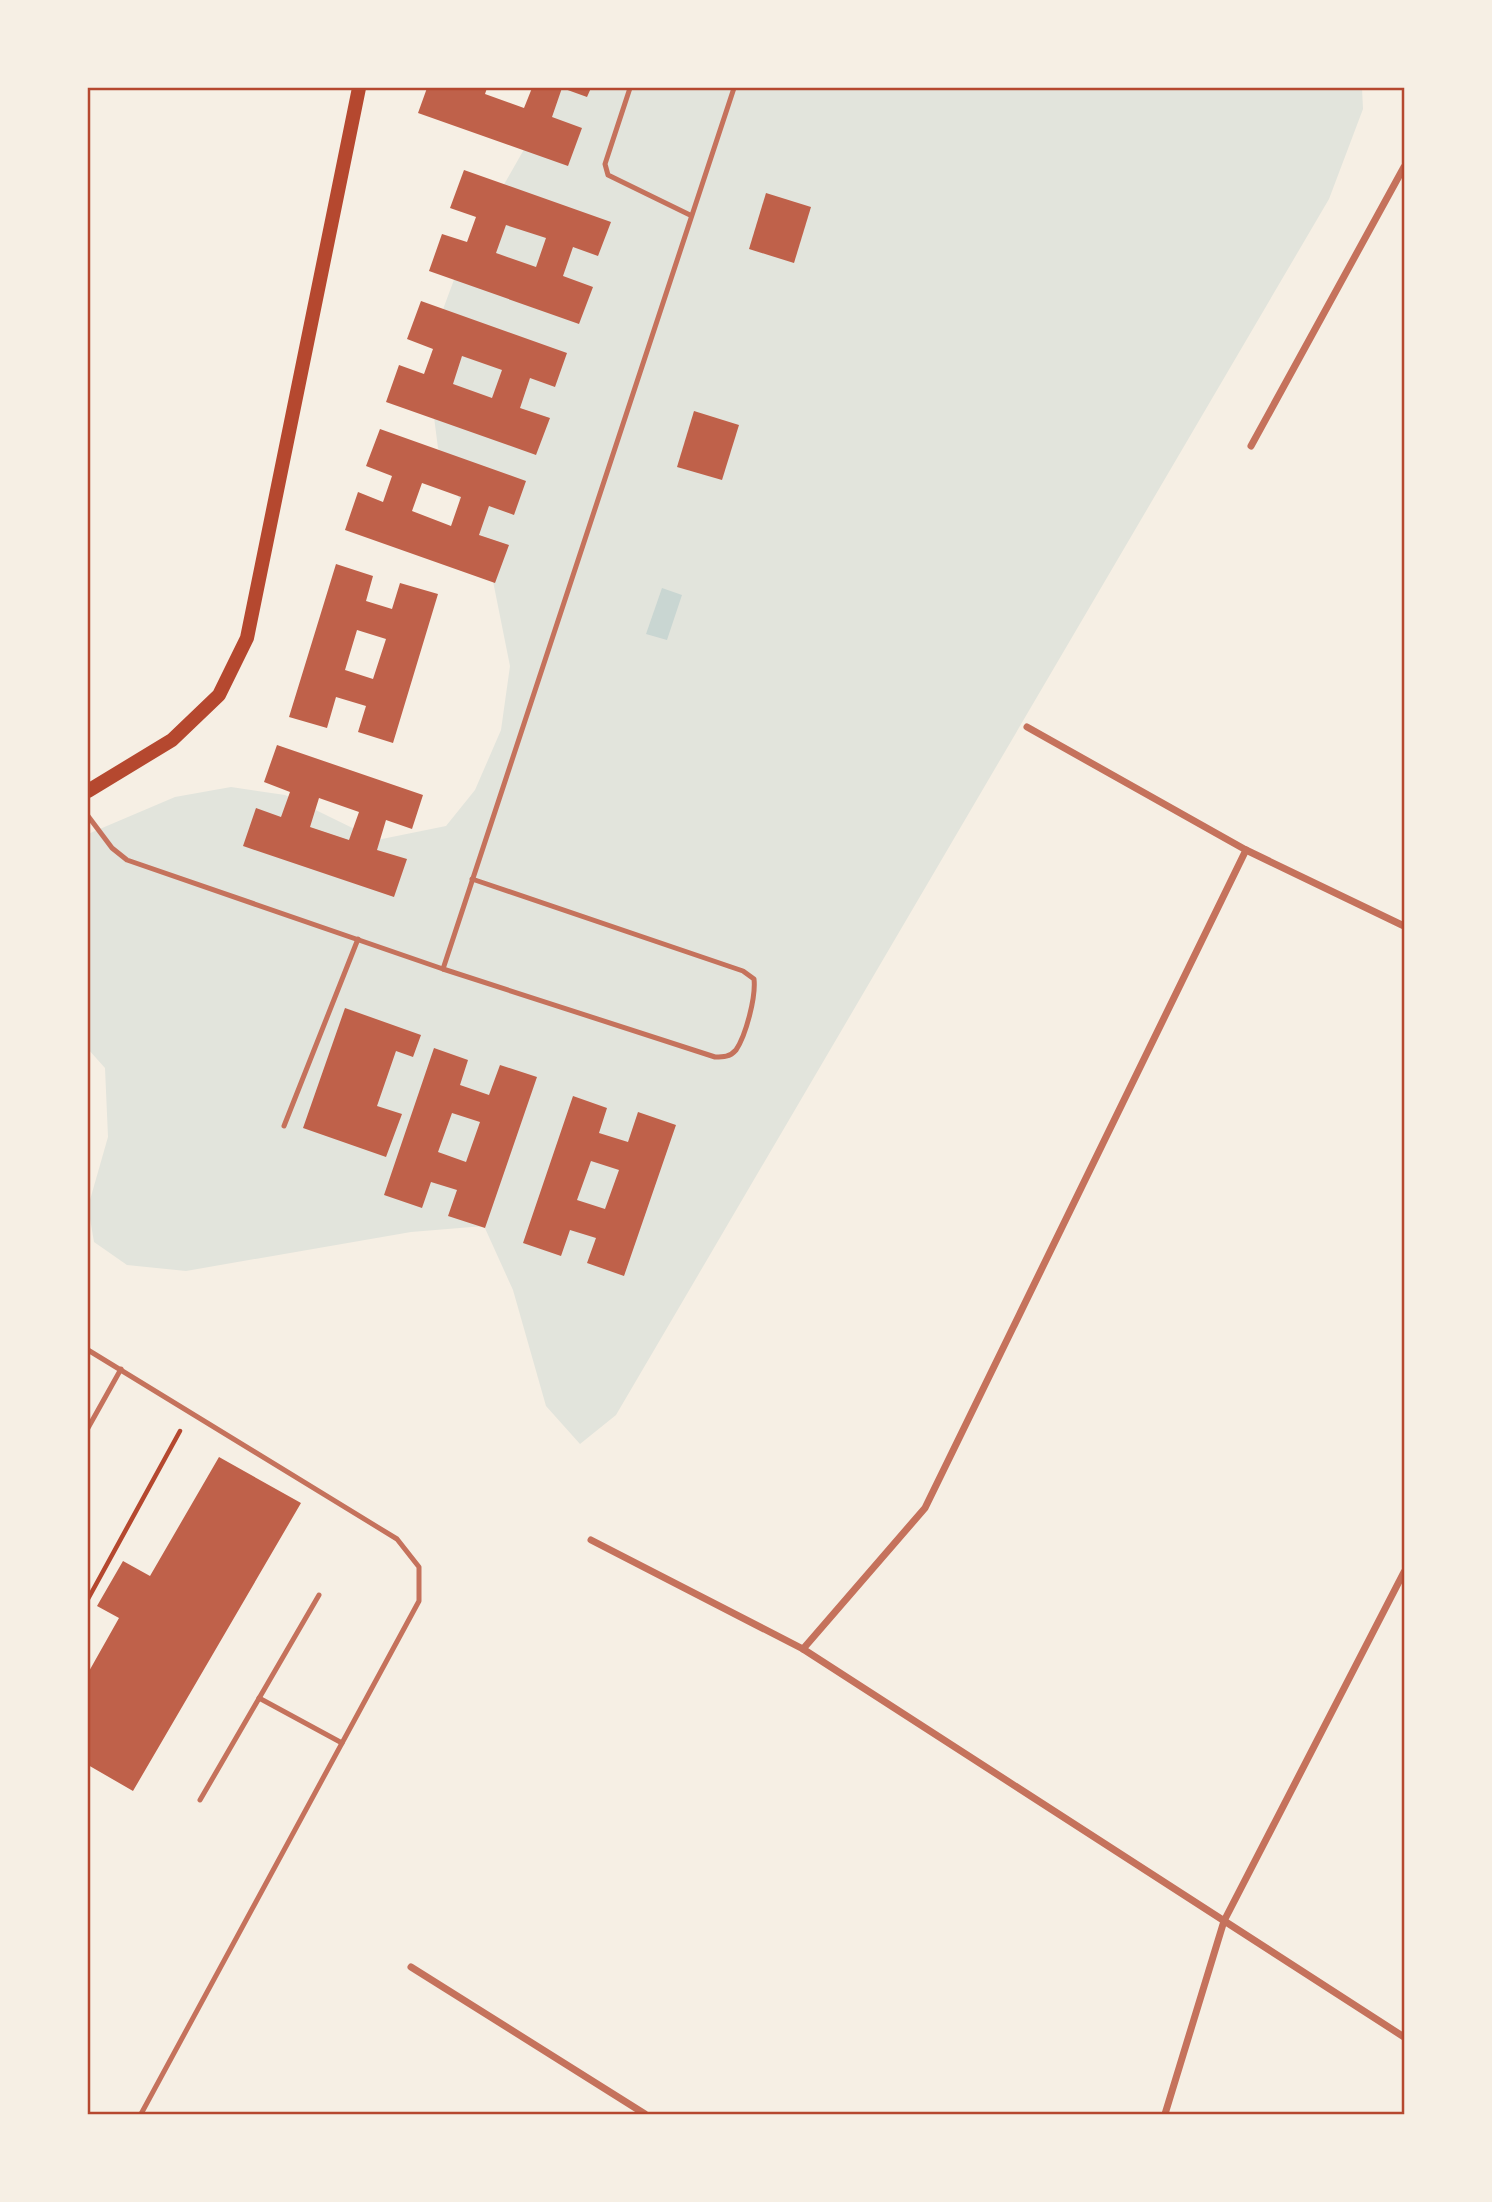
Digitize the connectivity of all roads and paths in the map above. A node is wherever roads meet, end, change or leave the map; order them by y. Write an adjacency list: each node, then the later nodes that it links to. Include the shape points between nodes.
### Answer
1 (359, 88): 8 (main road, via 247,638 219,695 172,740)
2 (630, 88): 5 (lane, via 605,164 608,175)
3 (733, 88): 5 (lane)
4 (1405, 167): 6 (street)
5 (690, 215): 11 (lane)
6 (1251, 446)
7 (1027, 727): 10 (street)
8 (88, 791)
9 (88, 816): 13 (lane, via 127,860)
10 (1246, 850): 12 (street); 24 (street, via 925,1508)
11 (472, 879): 14 (lane); 14 (lane, via 743,971 754,979 756,995 736,1050 727,1057 715,1057)
12 (1405, 926)
13 (358, 939): 14 (lane); 15 (lane)
14 (443, 969)
15 (284, 1126)
16 (88, 1350): 17 (lane)
17 (121, 1369): 18 (lane); 19 (lane)
18 (191, 1412): 23 (path); 26 (lane, via 397,1539 419,1567 419,1601)
19 (88, 1428)
20 (591, 1540): 24 (street)
21 (1405, 1572): 28 (street)
22 (319, 1595): 25 (lane)
23 (88, 1599)
24 (803, 1649): 28 (street)
25 (259, 1698): 26 (lane); 27 (lane)
26 (342, 1743): 31 (lane)
27 (200, 1800)
28 (1224, 1921): 30 (street); 33 (street)
29 (411, 1967): 32 (street)
30 (1405, 2037)
31 (141, 2115)
32 (645, 2115)
33 (1166, 2115)

